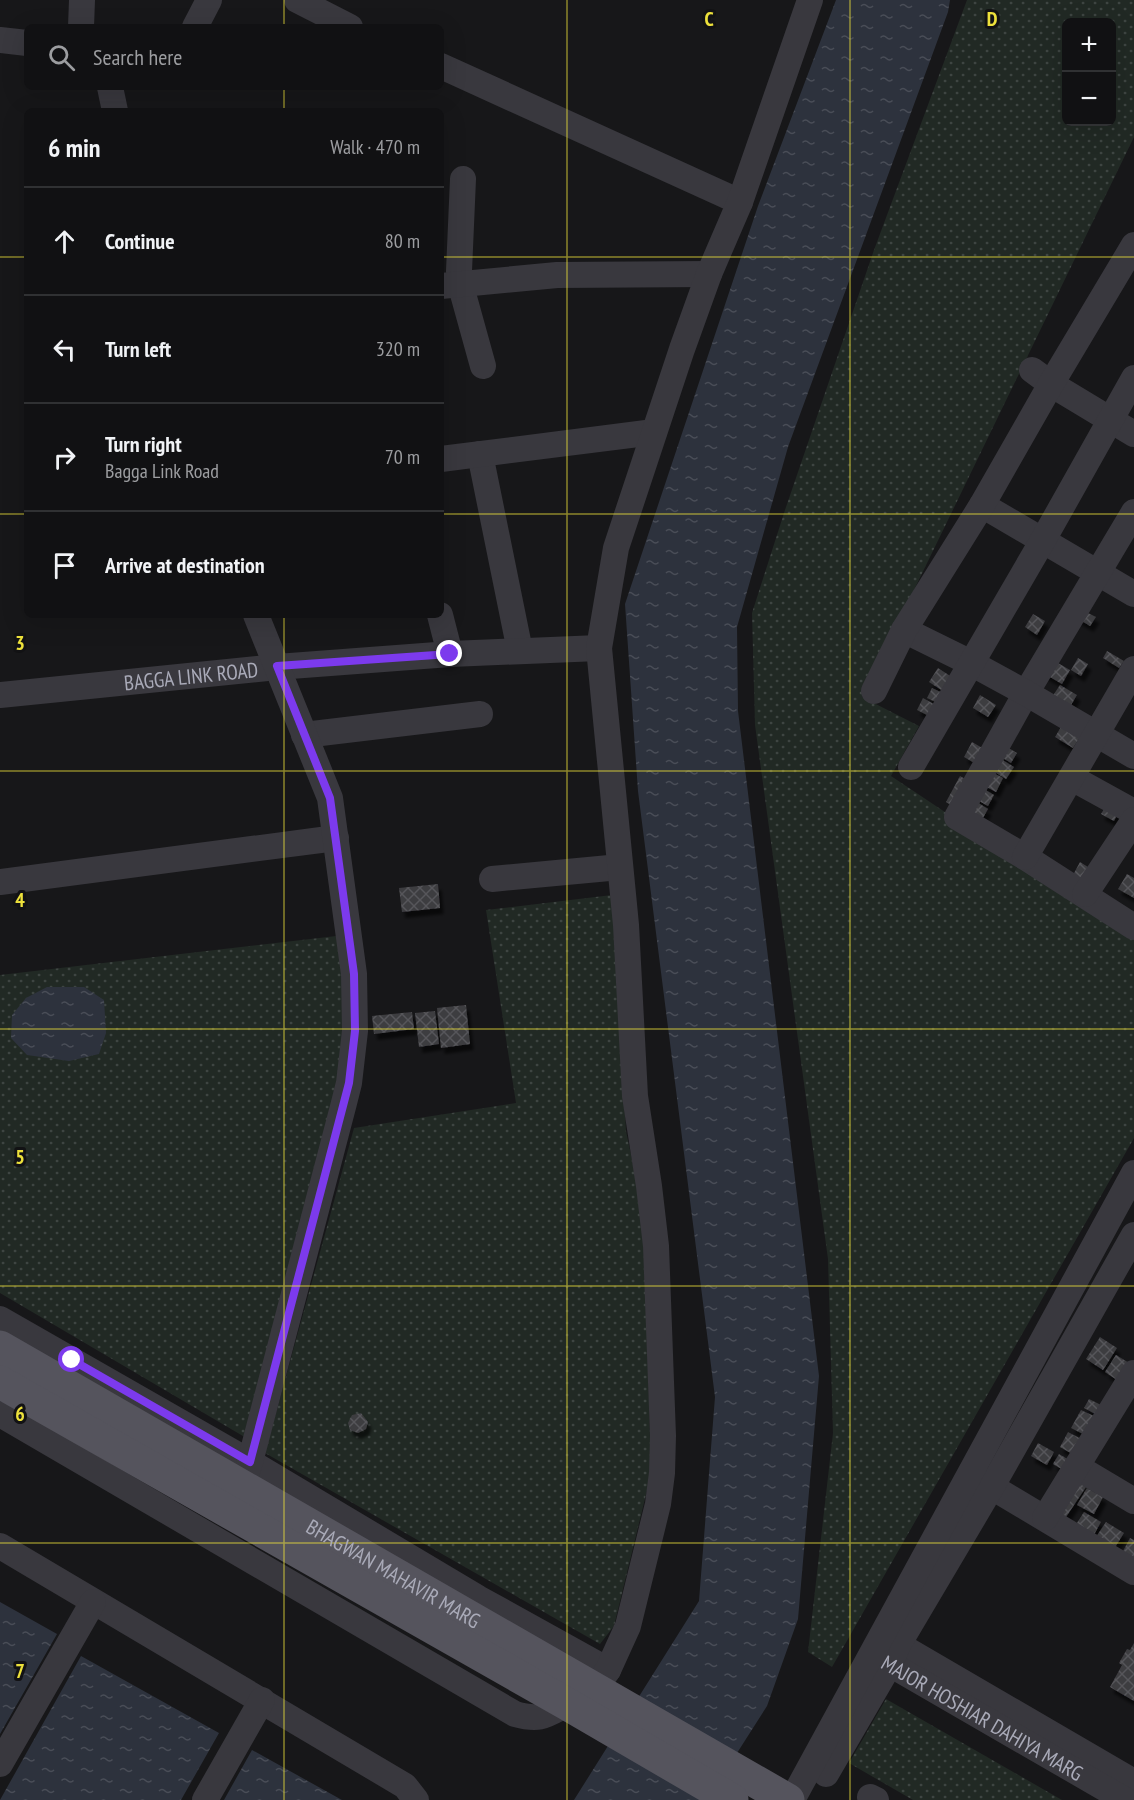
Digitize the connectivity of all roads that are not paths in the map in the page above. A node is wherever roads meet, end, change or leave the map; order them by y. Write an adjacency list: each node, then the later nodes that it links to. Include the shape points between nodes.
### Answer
1 (82, 0): 5 (street)
2 (209, 0): 6 (street)
3 (297, 0): 7 (street)
4 (810, 0): 14 (street)
5 (81, 24)
6 (197, 24)
7 (344, 24)
8 (0, 40): 9 (street)
9 (24, 44)
10 (444, 67): 14 (street)
11 (111, 90): 12 (street)
12 (114, 108)
13 (463, 179): 17 (street, via 459,271)
14 (740, 202): 16 (street)
15 (1134, 245): 19 (street)
16 (709, 274): 17 (street, via 557,275); 22 (street)
17 (451, 285): 18 (street)
18 (483, 366)
19 (1042, 377): 21 (street); 26 (street)
20 (1134, 378): 21 (street)
21 (1110, 420): 23 (street); 28 (street)
22 (654, 432): 24 (street); 34 (street, via 616,548)
23 (1134, 434)
24 (480, 454): 25 (street); 35 (street)
25 (444, 459)
26 (982, 505): 28 (street); 33 (street)
27 (1134, 512): 29 (street)
28 (1043, 540): 29 (street); 37 (street)
29 (1099, 573): 30 (street); 41 (street)
30 (1134, 594)
31 (257, 618): 38 (street)
32 (441, 618): 36 (street)
33 (904, 630): 37 (street); 40 (street)
34 (599, 648): 35 (street, BAGGA LINK ROAD); 53 (street)
35 (520, 651): 36 (street, BAGGA LINK ROAD)
36 (450, 654): 38 (street, BAGGA LINK ROAD)
37 (971, 663): 41 (street); 47 (street)
38 (277, 666): 42 (street, BAGGA LINK ROAD); 45 (street)
39 (1134, 669): 44 (street)
40 (874, 691)
41 (1026, 693): 44 (street); 52 (street, via 957,817)
42 (0, 694)
43 (480, 714): 45 (street)
44 (1097, 734): 46 (street); 48 (street)
45 (304, 735): 51 (street, via 328,792)
46 (1134, 756)
47 (911, 767)
48 (1072, 778): 49 (street); 52 (street)
49 (1134, 812)
50 (1134, 820): 56 (street)
51 (336, 838): 55 (street); 68 (street, via 354,974 355,1031 349,1083)
52 (1025, 857): 56 (street)
53 (620, 867): 54 (street); 75 (street, via 636,1096 656,1246 662,1473 628,1626)
54 (492, 879)
55 (0, 882)
56 (1084, 894): 57 (street)
57 (1134, 927)
58 (1134, 1173): 59 (street)
59 (1127, 1199): 67 (street)
60 (1134, 1235): 67 (street)
61 (0, 1319): 68 (street)
62 (0, 1347): 68 (main road, BHAGWAN MAHAVIR MARG)
63 (1134, 1373): 66 (street)
64 (0, 1382): 68 (main road, BHAGWAN MAHAVIR MARG)
65 (0, 1414): 75 (street, via 515,1714 533,1719)
66 (1077, 1467): 69 (street); 70 (street)
67 (981, 1480): 70 (street); 74 (street)
68 (240, 1487): 75 (main road, BHAGWAN MAHAVIR MARG); 75 (street, via 478,1598)
69 (1134, 1501)
70 (1045, 1518): 72 (street)
71 (0, 1546): 73 (street)
72 (1134, 1572)
73 (93, 1602): 76 (street); 77 (street)
74 (886, 1649): 78 (street, MAJOR HOSHIAR DAHIYA MARG); 79 (street); 82 (street); 83 (street, MAJOR HOSHIAR DAHIYA MARG)
75 (597, 1698): 79 (main road, BHAGWAN MAHAVIR MARG)
76 (262, 1700): 80 (street); 81 (street, via 405,1786)
77 (0, 1764)
78 (1134, 1782)
79 (768, 1796)
80 (205, 1800)
81 (416, 1800)
82 (812, 1800)
83 (1125, 1800)

